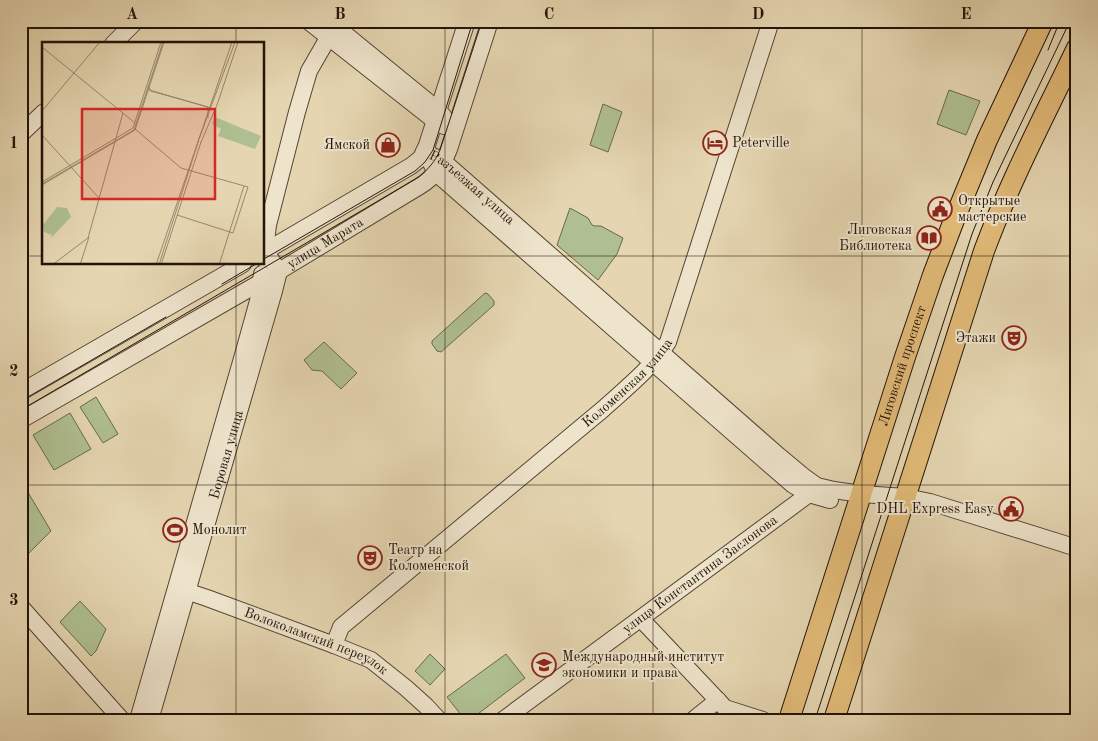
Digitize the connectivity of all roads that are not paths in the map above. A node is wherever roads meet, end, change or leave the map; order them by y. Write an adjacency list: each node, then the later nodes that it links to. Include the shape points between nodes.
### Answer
1 (136, 21): 8 (street)
2 (308, 21): 7 (street)
3 (467, 21): 11 (street, улица Марата)
4 (490, 21): 12 (street)
5 (771, 21): 23 (street, Коломенская улица, via 668,342)
6 (1042, 21): 28 (main road, Лиговский проспект, via 987,140 944,247)
7 (332, 29): 11 (street); 16 (street, Боровая улица, via 309,71 268,225)
8 (115, 42)
9 (1077, 48): 27 (main road, via 1015,176 991,234)
10 (42, 114): 13 (street)
11 (436, 115): 12 (street); 14 (street, улица Марата)
12 (455, 131): 15 (street)
13 (21, 134)
14 (424, 152): 15 (street, Разъезжая улица); 17 (street, улица Марата, via 411,166)
15 (440, 167): 21 (street, улица Марата, via 420,186); 23 (street, Разъезжая улица)
16 (265, 249)
17 (265, 256)
18 (265, 258): 21 (street)
19 (241, 265): 24 (street)
20 (263, 265): 22 (street, Боровая улица)
21 (279, 271): 22 (street, улица Марата); 30 (street, Боровая улица)
22 (261, 282): 25 (street, улица Марата); 30 (street, Боровая улица)
23 (657, 358): 26 (street, Разъезжая улица, via 770,466 793,485); 33 (street, Коломенская улица, via 602,410 341,628)
24 (21, 392)
25 (21, 420)
26 (813, 490): 28 (street, via 834,490); 32 (street, улица Константина Заслонова)
27 (906, 497): 28 (street); 29 (street); 43 (main road)
28 (860, 500): 42 (main road, Лиговский проспект)
29 (1077, 548)
30 (182, 590): 33 (street, Волоколамский переулок); 36 (street, Боровая улица); 37 (street, Боровая улица)
31 (21, 607): 35 (street)
32 (641, 619): 34 (street); 39 (street, улица Константина Заслонова)
33 (334, 645): 38 (street, Волоколамский переулок, via 371,660)
34 (718, 700): 40 (street); 41 (street, via 725,708)
35 (122, 720)
36 (138, 720)
37 (150, 720)
38 (439, 720)
39 (503, 720)
40 (693, 720)
41 (763, 720)
42 (789, 720)
43 (834, 720)

